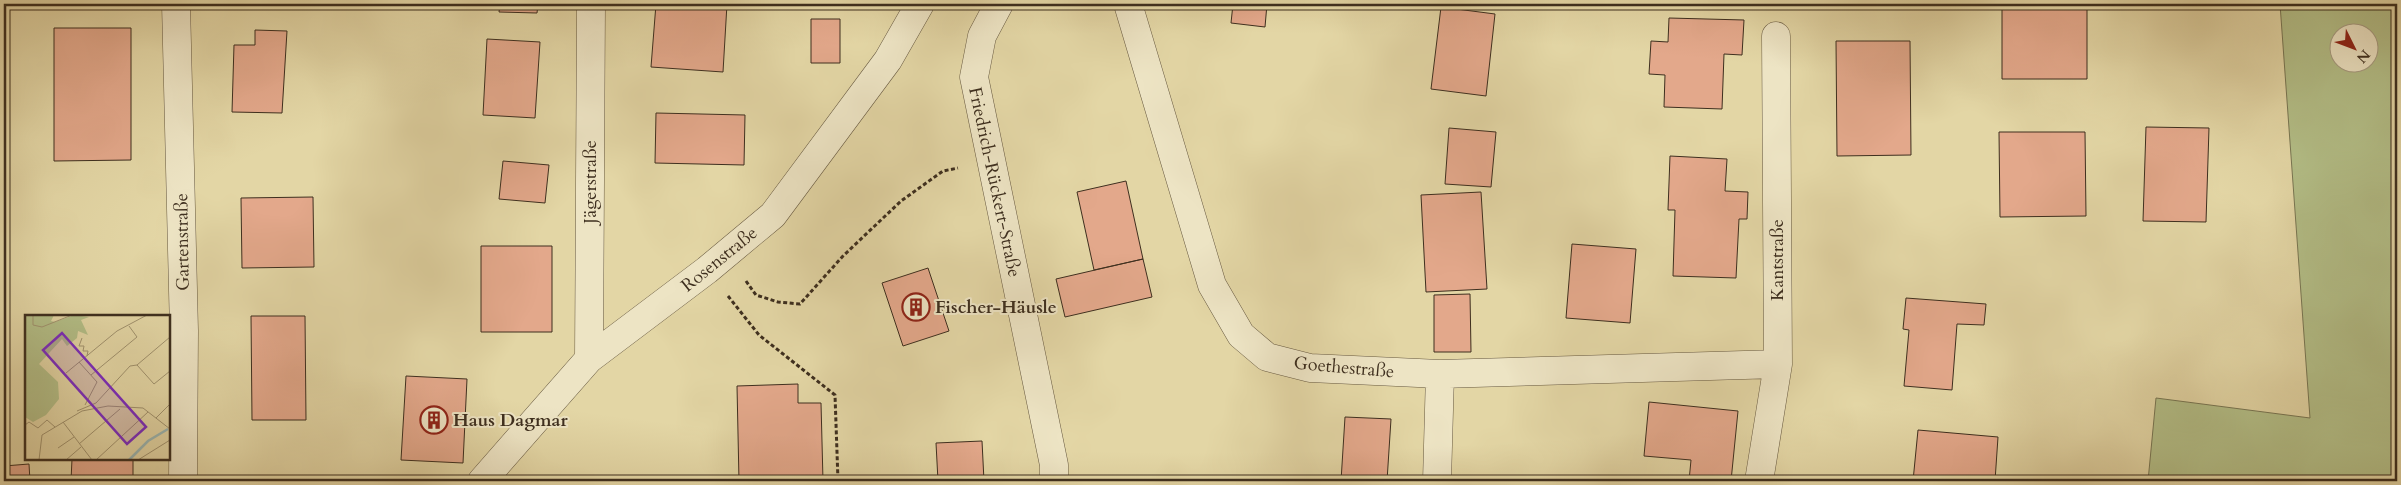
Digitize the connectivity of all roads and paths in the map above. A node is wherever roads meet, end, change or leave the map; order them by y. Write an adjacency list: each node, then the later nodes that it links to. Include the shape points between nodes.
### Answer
1 (176, 4): 12 (street, Gartenstraße, via 184,331)
2 (591, 4): 9 (street, Jägerstraße)
3 (920, 4): 8 (street, Rosenstraße, via 888,60 773,216)
4 (999, 4): 7 (street, Friedrich-Rückert-Straße, via 982,36 974,77)
5 (1128, 4): 11 (street, Goethestraße, via 1212,285 1241,334 1267,357 1310,368)
6 (1776, 36): 10 (street, Kantstraße)
7 (991, 162): 8 (path, via 943,171 902,201 843,256 800,304 756,295); 15 (street, Friedrich-Rückert-Straße, via 1054,465)
8 (717, 262): 9 (street, Rosenstraße); 14 (path, via 759,335 835,395)
9 (589, 360): 13 (street, Rosenstraße)
10 (1778, 364): 11 (street, Goethestraße); 17 (street, Kantstraße)
11 (1440, 374): 16 (street)
12 (183, 481)
13 (482, 481)
14 (838, 481)
15 (1054, 481)
16 (1436, 481)
17 (1759, 481)

